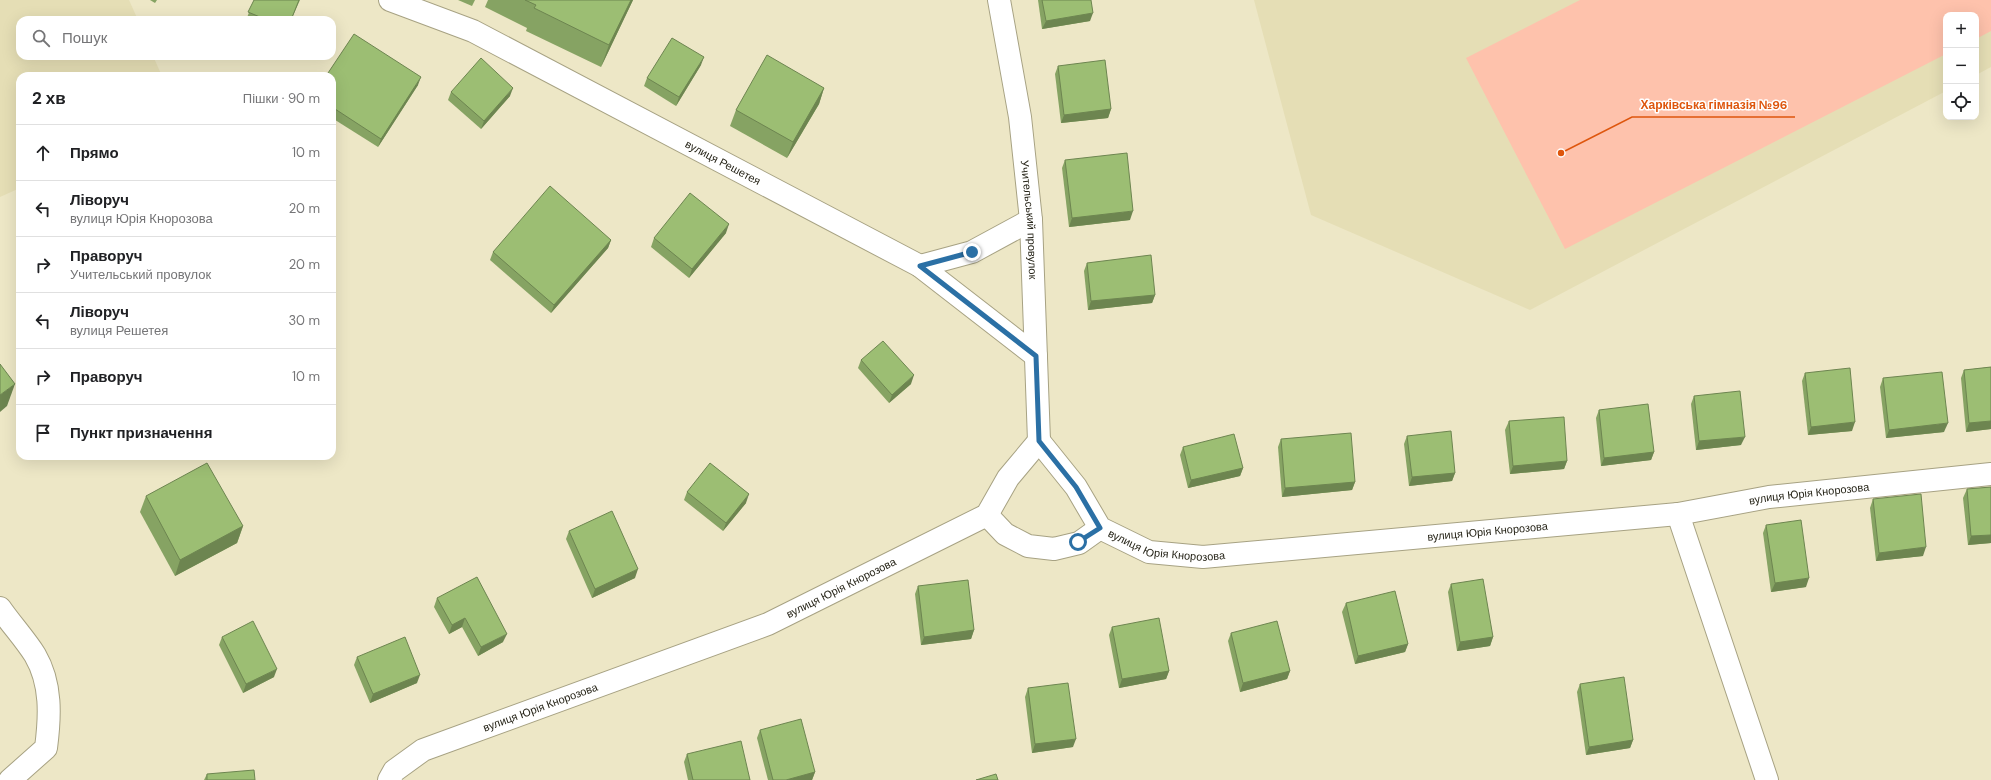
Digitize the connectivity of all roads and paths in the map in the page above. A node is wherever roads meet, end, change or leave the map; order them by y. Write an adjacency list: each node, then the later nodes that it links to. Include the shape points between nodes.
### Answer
1 (390, 0): 4 (street, вулиця Решетея, via 472,31)
2 (999, 0): 3 (street, Учительський провулок, via 1020,117)
3 (1031, 220): 4 (street, via 972,252); 5 (street, Учительський провулок)
4 (920, 266): 5 (street, вулиця Решетея)
5 (1036, 356): 6 (street, Учительський провулок)
6 (1039, 441): 9 (street, via 1008,478); 10 (street, вулиця Юрія Кнорозова, via 1076,487)
7 (1991, 474): 8 (street, вулиця Юрія Кнорозова, via 1769,497)
8 (1678, 514): 10 (street, вулиця Юрія Кнорозова, via 1204,557 1149,552); 14 (street)
9 (987, 515): 10 (street, via 1005,534 1028,546 1054,548 1078,542); 13 (street, вулиця Юрія Кнорозова, via 768,624 423,750 394,771)
10 (1100, 528)
11 (0, 608): 12 (street, via 36,656 47,686 50,717 46,748)
12 (10, 780)
13 (389, 780)
14 (1767, 780)

